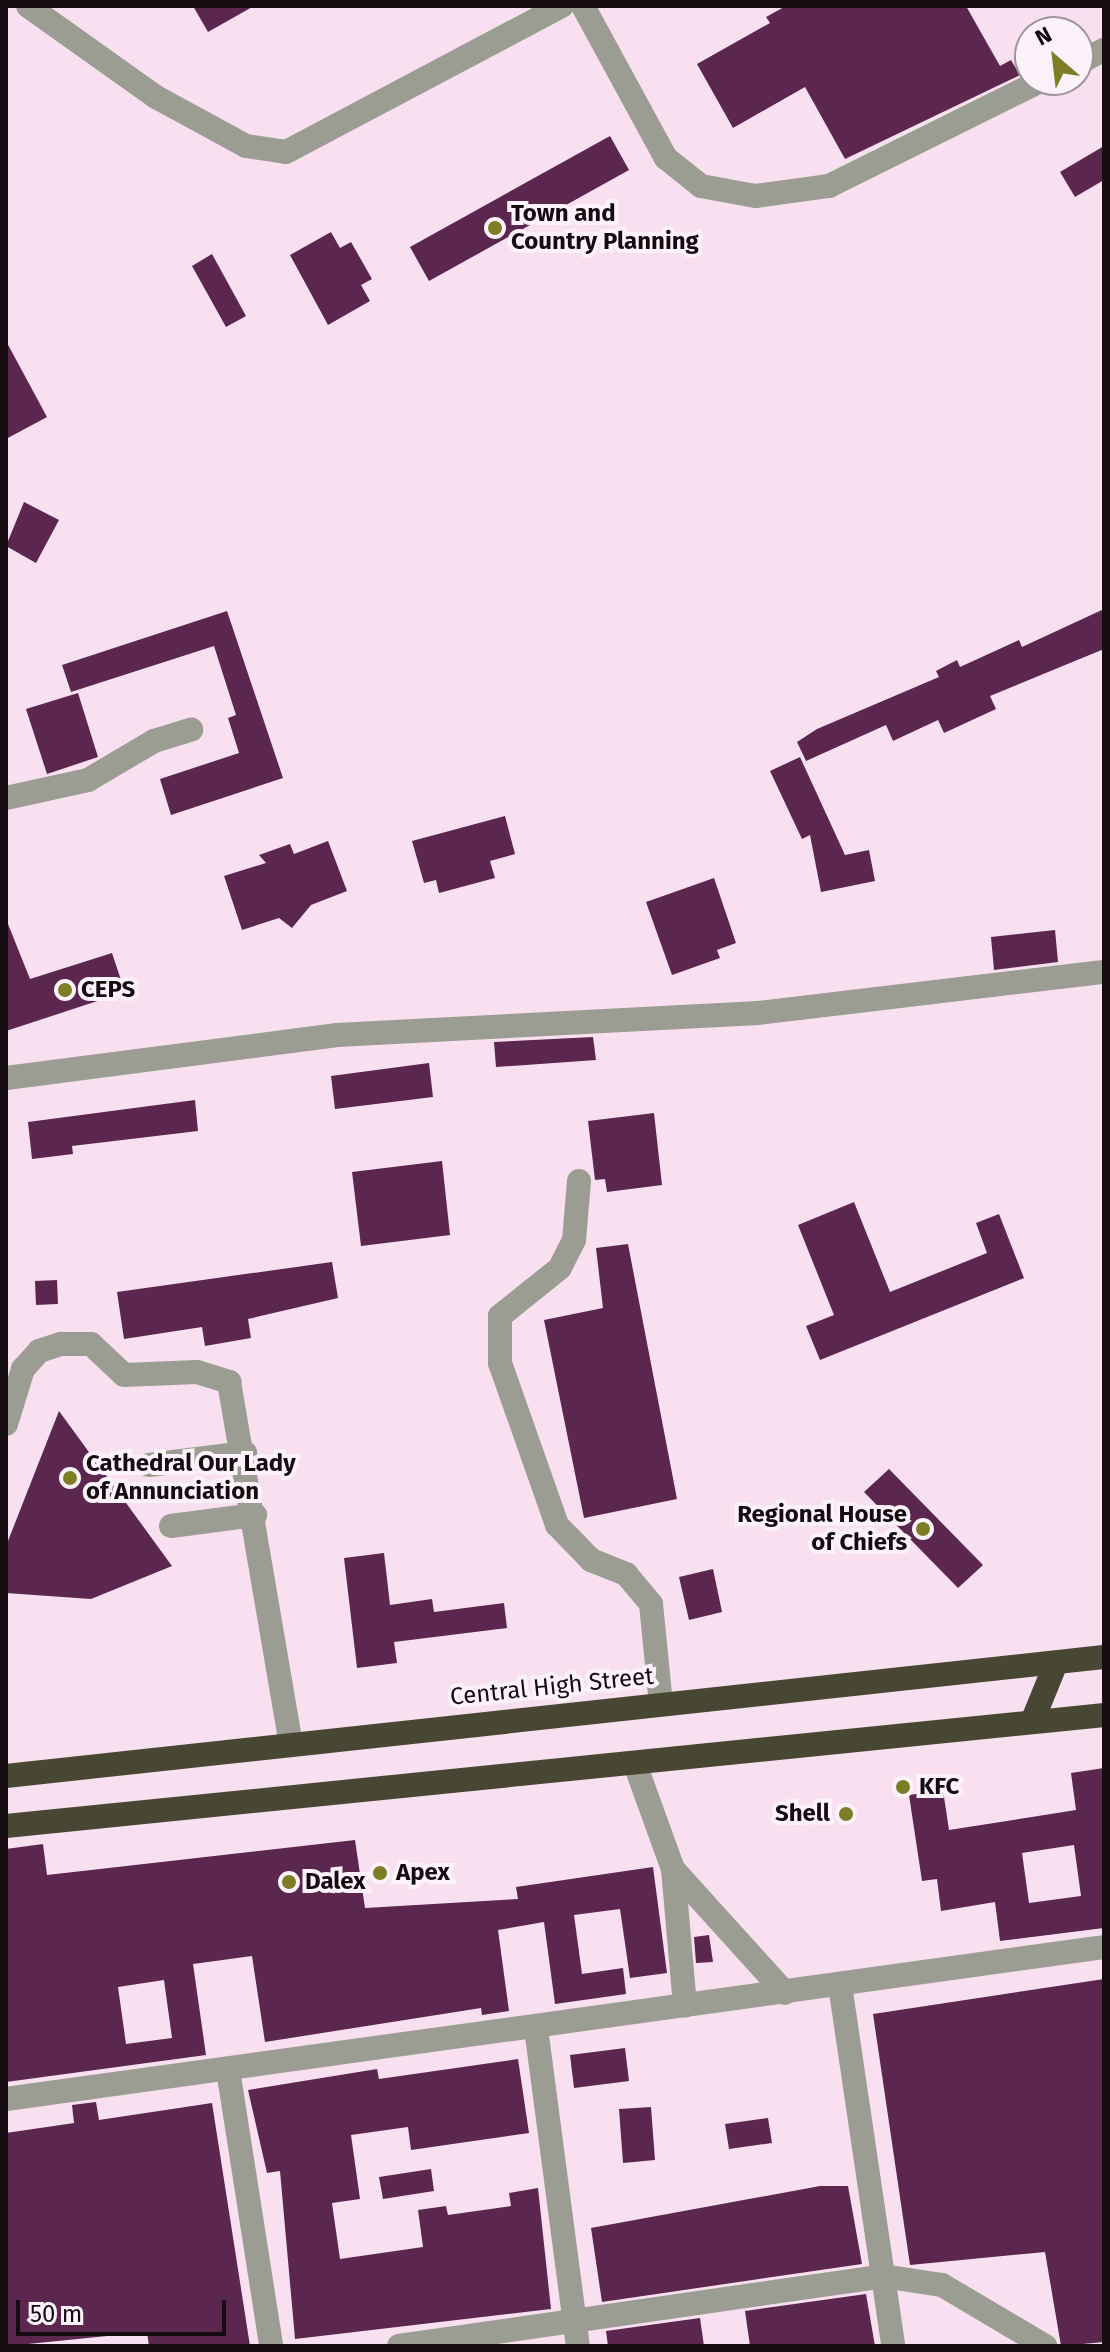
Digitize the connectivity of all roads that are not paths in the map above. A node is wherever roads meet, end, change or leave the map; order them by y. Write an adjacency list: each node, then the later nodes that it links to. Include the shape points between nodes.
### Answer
1 (28, 6): 2 (street, via 156,97 246,146 286,152)
2 (562, 6)
3 (583, 6): 4 (street, via 666,158 701,186 755,196 829,186)
4 (1014, 94)
5 (191, 730): 6 (street, via 154,741 88,780)
6 (6, 798)
7 (1104, 972): 8 (street, via 758,1013 337,1035)
8 (6, 1078)
9 (579, 1181): 17 (street, via 574,1240 560,1268 500,1316 500,1363 557,1525 591,1560 626,1574 651,1604)
10 (6, 1424): 11 (street, via 23,1369 39,1351 91,1344 124,1375 220,1374 234,1393)
11 (245, 1453): 12 (street); 13 (street)
12 (149, 1465)
13 (255, 1515): 14 (street); 20 (street)
14 (171, 1526)
15 (1104, 1657): 16 (highway, Central High Street)
16 (1056, 1663): 17 (highway, Central High Street); 19 (highway)
17 (661, 1704): 20 (highway, Central High Street)
18 (1104, 1715): 19 (highway)
19 (1032, 1722): 21 (highway)
20 (291, 1743): 22 (highway, Central High Street)
21 (635, 1764): 23 (highway); 24 (street)
22 (6, 1776)
23 (6, 1826)
24 (673, 1869): 27 (street); 28 (street)
25 (1104, 1947): 26 (street)
26 (840, 1985): 27 (street); 32 (street)
27 (785, 1993): 28 (street)
28 (685, 2005): 29 (street)
29 (536, 2028): 30 (street); 33 (street)
30 (228, 2070): 31 (street); 34 (street)
31 (6, 2099)
32 (883, 2276): 33 (street); 36 (street); 37 (street, via 942,2285)
33 (576, 2334): 35 (street)
34 (271, 2346)
35 (399, 2346)
36 (893, 2346)
37 (1045, 2346)

